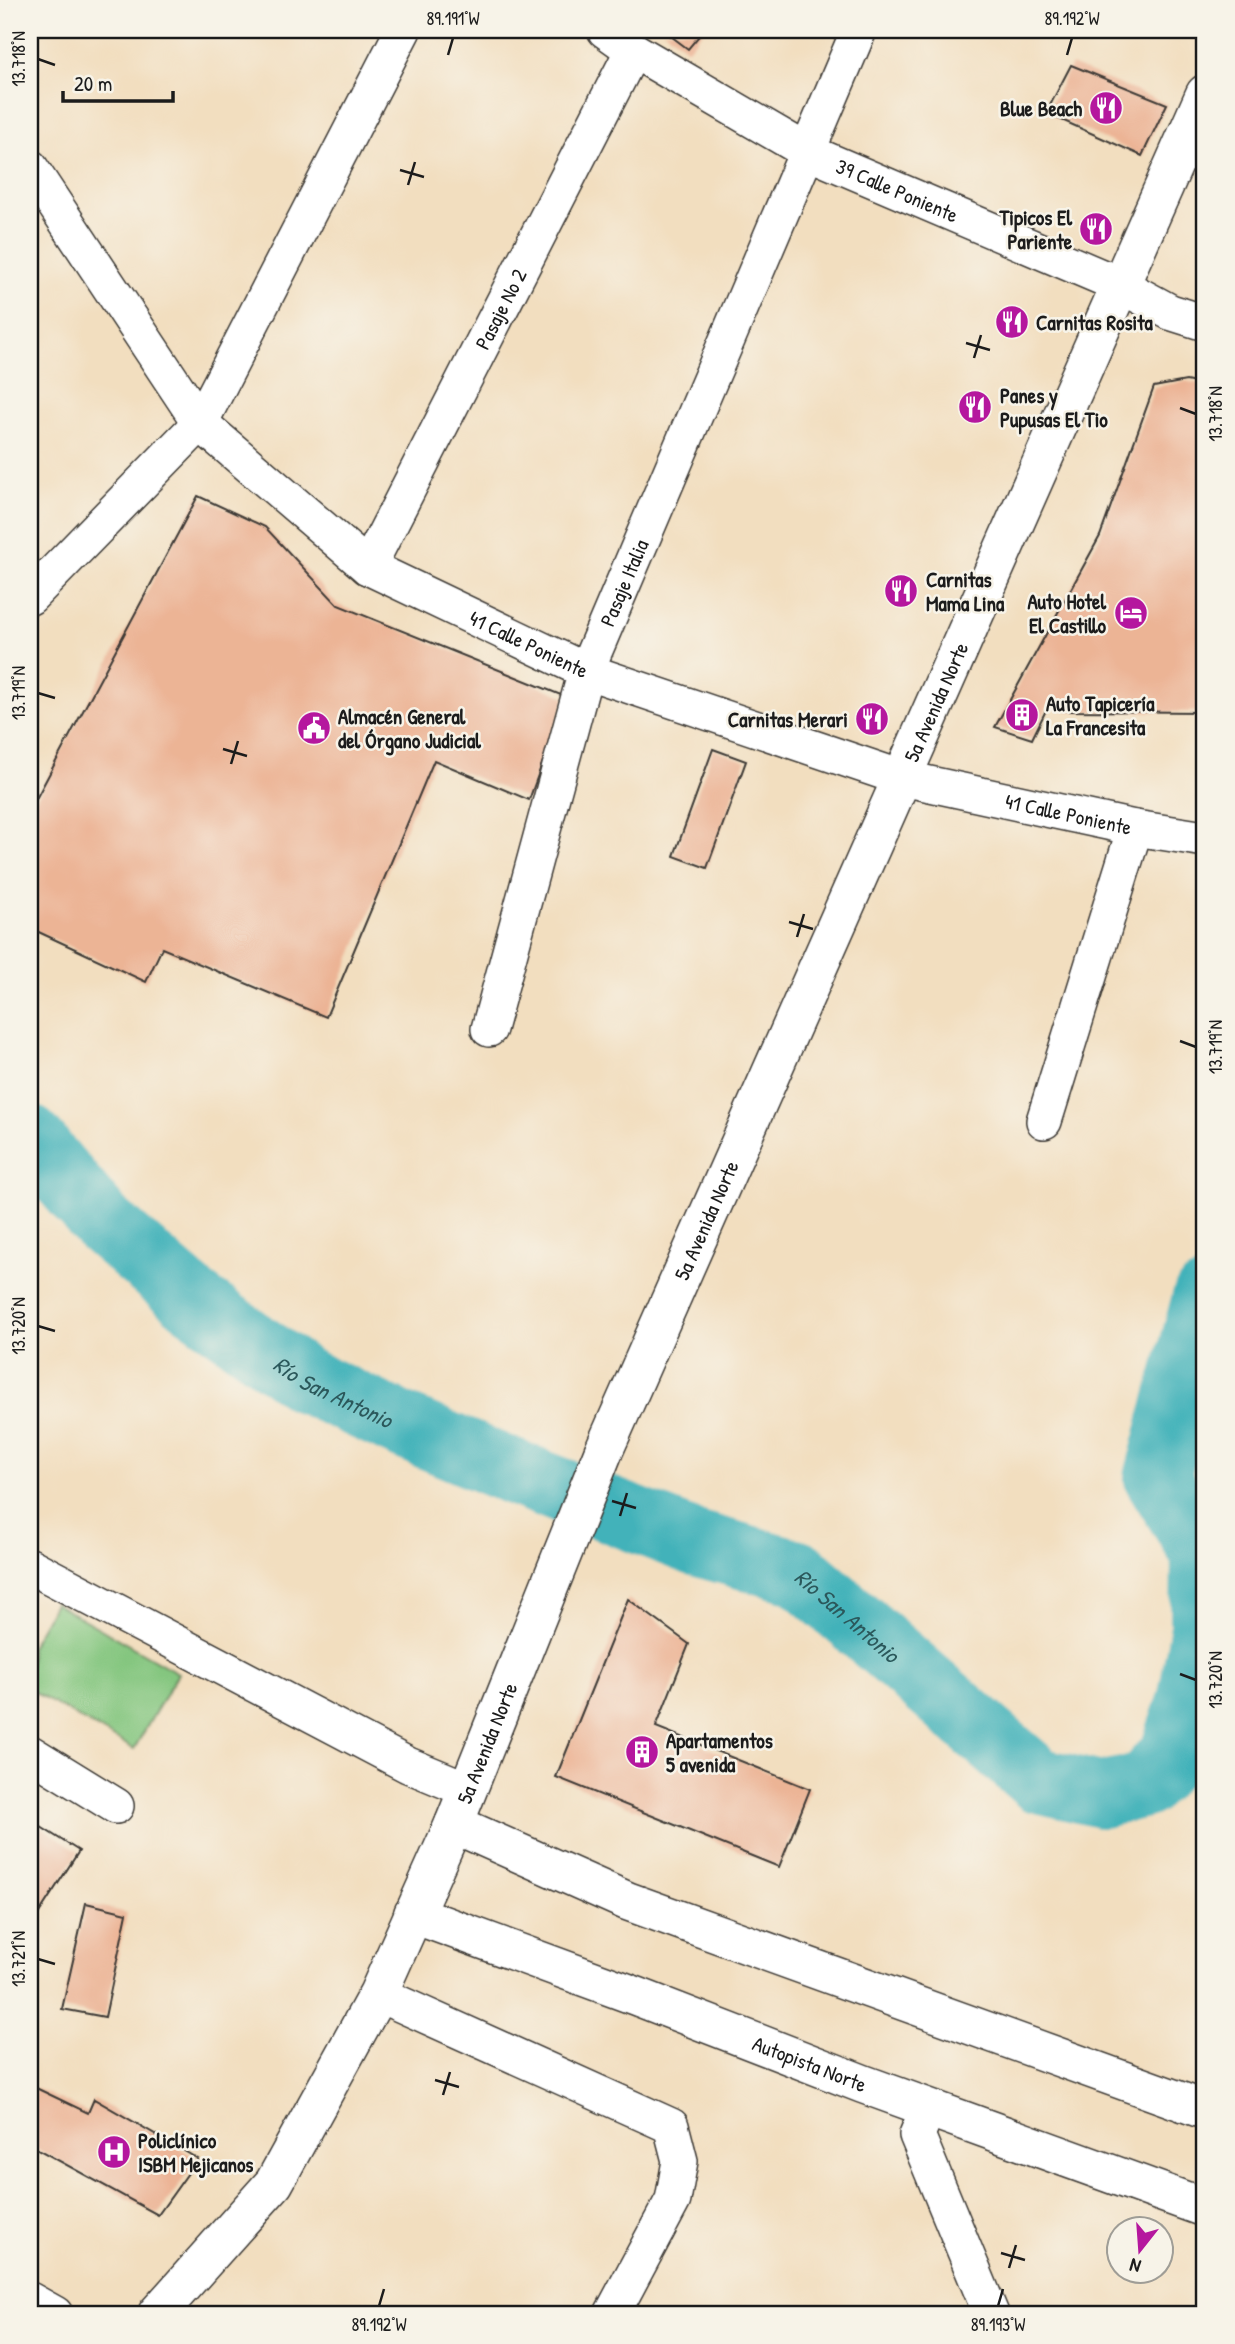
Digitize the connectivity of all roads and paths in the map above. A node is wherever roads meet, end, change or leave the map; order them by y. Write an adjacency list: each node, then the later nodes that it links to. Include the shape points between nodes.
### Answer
1 (403, 30): 10 (street)
2 (605, 30): 4 (street, 39 Calle Poniente)
3 (859, 30): 6 (street, Pasaje Italia)
4 (634, 50): 6 (street, 39 Calle Poniente); 11 (street, Pasaje No 2)
5 (1205, 94): 8 (main road, 5a Avenida Norte)
6 (808, 152): 8 (street, 39 Calle Poniente); 13 (street, Pasaje Italia)
7 (30, 166): 10 (street, 41 Calle Poniente)
8 (1121, 285): 9 (street, 39 Calle Poniente, via 1170,312); 14 (main road, 5a Avenida Norte)
9 (1205, 323)
10 (200, 423): 11 (street, 41 Calle Poniente); 12 (street)
11 (368, 567): 13 (street, 41 Calle Poniente)
12 (30, 597)
13 (586, 671): 14 (street, 41 Calle Poniente); 17 (street, Pasaje Italia)
14 (902, 779): 15 (street, 41 Calle Poniente); 21 (main road, 5a Avenida Norte, via 604,1450)
15 (1135, 828): 16 (street, 41 Calle Poniente); 18 (street)
16 (1205, 839)
17 (489, 1029)
18 (1044, 1121)
19 (30, 1566): 21 (street, via 408,1765)
20 (30, 1753): 22 (street)
21 (466, 1789): 23 (main road, 5a Avenida Norte)
22 (116, 1806)
23 (454, 1824): 24 (main road, 5a Avenida Norte); 27 (main road, via 627,1901)
24 (413, 1914): 25 (main road, 5a Avenida Norte); 26 (main road, Autopista Norte)
25 (379, 1993): 31 (main road, 5a Avenida Norte, via 274,2183); 32 (street, via 671,2126 680,2161 673,2200)
26 (928, 2108): 28 (main road, Autopista Norte); 33 (street, via 917,2135)
27 (1205, 2110)
28 (1205, 2208)
29 (30, 2300): 30 (street)
30 (55, 2314)
31 (157, 2314)
32 (611, 2314)
33 (991, 2314)

